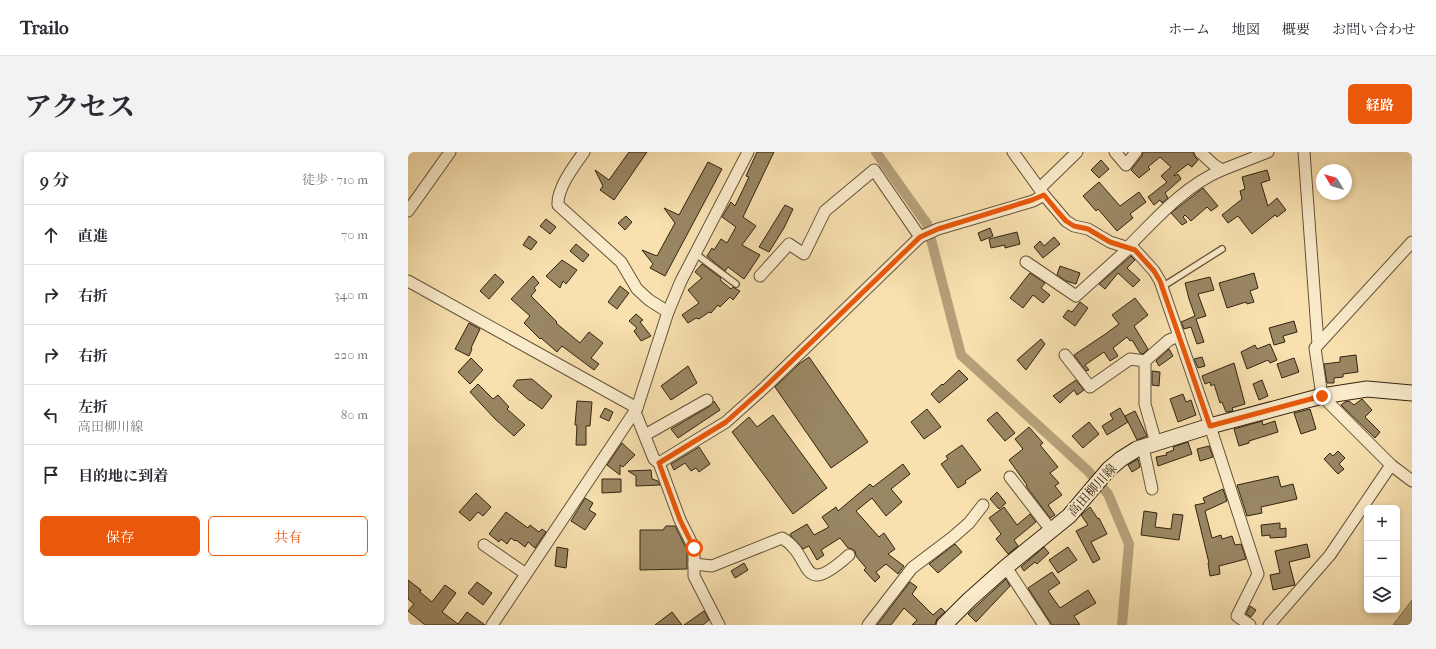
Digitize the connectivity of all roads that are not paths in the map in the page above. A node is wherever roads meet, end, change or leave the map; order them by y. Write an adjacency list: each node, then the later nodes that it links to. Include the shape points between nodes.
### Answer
1 (450, 152): 13 (street)
2 (584, 152): 24 (street, via 557,197 558,205 621,262 637,289)
3 (748, 152): 18 (street)
4 (1013, 152): 12 (street)
5 (1077, 152): 12 (street)
6 (1115, 152): 7 (street, via 1126,165)
7 (1136, 152)
8 (1200, 152): 11 (street)
9 (1268, 152): 11 (street)
10 (1304, 152): 26 (street)
11 (1222, 170): 16 (street, via 1185,191)
12 (1042, 192): 14 (street, via 1032,200); 16 (street, via 1066,221)
13 (408, 210)
14 (920, 237): 20 (street, via 874,170 825,211 804,254 789,244); 36 (street, via 726,422)
15 (1412, 242): 26 (street)
16 (1128, 248): 19 (street, via 1076,296); 23 (street, via 1135,250 1148,263 1158,276)
17 (1222, 249): 23 (lane)
18 (696, 254): 22 (lane); 24 (street)
19 (1026, 262)
20 (760, 276)
21 (408, 281): 32 (street)
22 (736, 284)
23 (1162, 287): 25 (street)
24 (668, 312): 32 (street)
25 (1179, 336): 28 (street, via 1169,340); 33 (street)
26 (1318, 344): 30 (street, via 1315,348)
27 (1065, 355): 28 (street, via 1090,387 1130,359)
28 (1145, 361): 35 (street, via 1145,404)
29 (1412, 393): 30 (main road, 高田柳川線, via 1367,389)
30 (1322, 396): 33 (main road, 高田柳川線); 37 (street)
31 (707, 400): 34 (street)
32 (636, 410): 34 (street); 47 (street)
33 (1210, 426): 35 (main road, 高田柳川線); 53 (street, via 1258,574 1237,616)
34 (645, 435): 36 (street, via 654,458)
35 (1149, 445): 40 (street); 42 (main road, 高田柳川線, via 1137,449 1109,469 1069,516)
36 (659, 463): 45 (street, via 680,520 694,548)
37 (1391, 465): 39 (street); 54 (street, via 1330,555)
38 (1010, 477): 42 (street)
39 (1412, 481)
40 (1152, 489)
41 (983, 505): 50 (street, via 969,523 912,568)
42 (1051, 530): 46 (main road, 高田柳川線)
43 (484, 545): 47 (street)
44 (849, 555): 45 (street, via 834,569 814,575 808,571 790,542 782,538 712,566)
45 (694, 564): 49 (street, via 694,576)
46 (1006, 567): 51 (main road, 高田柳川線); 52 (street)
47 (526, 574): 48 (street)
48 (492, 625)
49 (719, 625)
50 (868, 625)
51 (944, 625)
52 (1044, 625)
53 (1250, 625)
54 (1269, 625)

